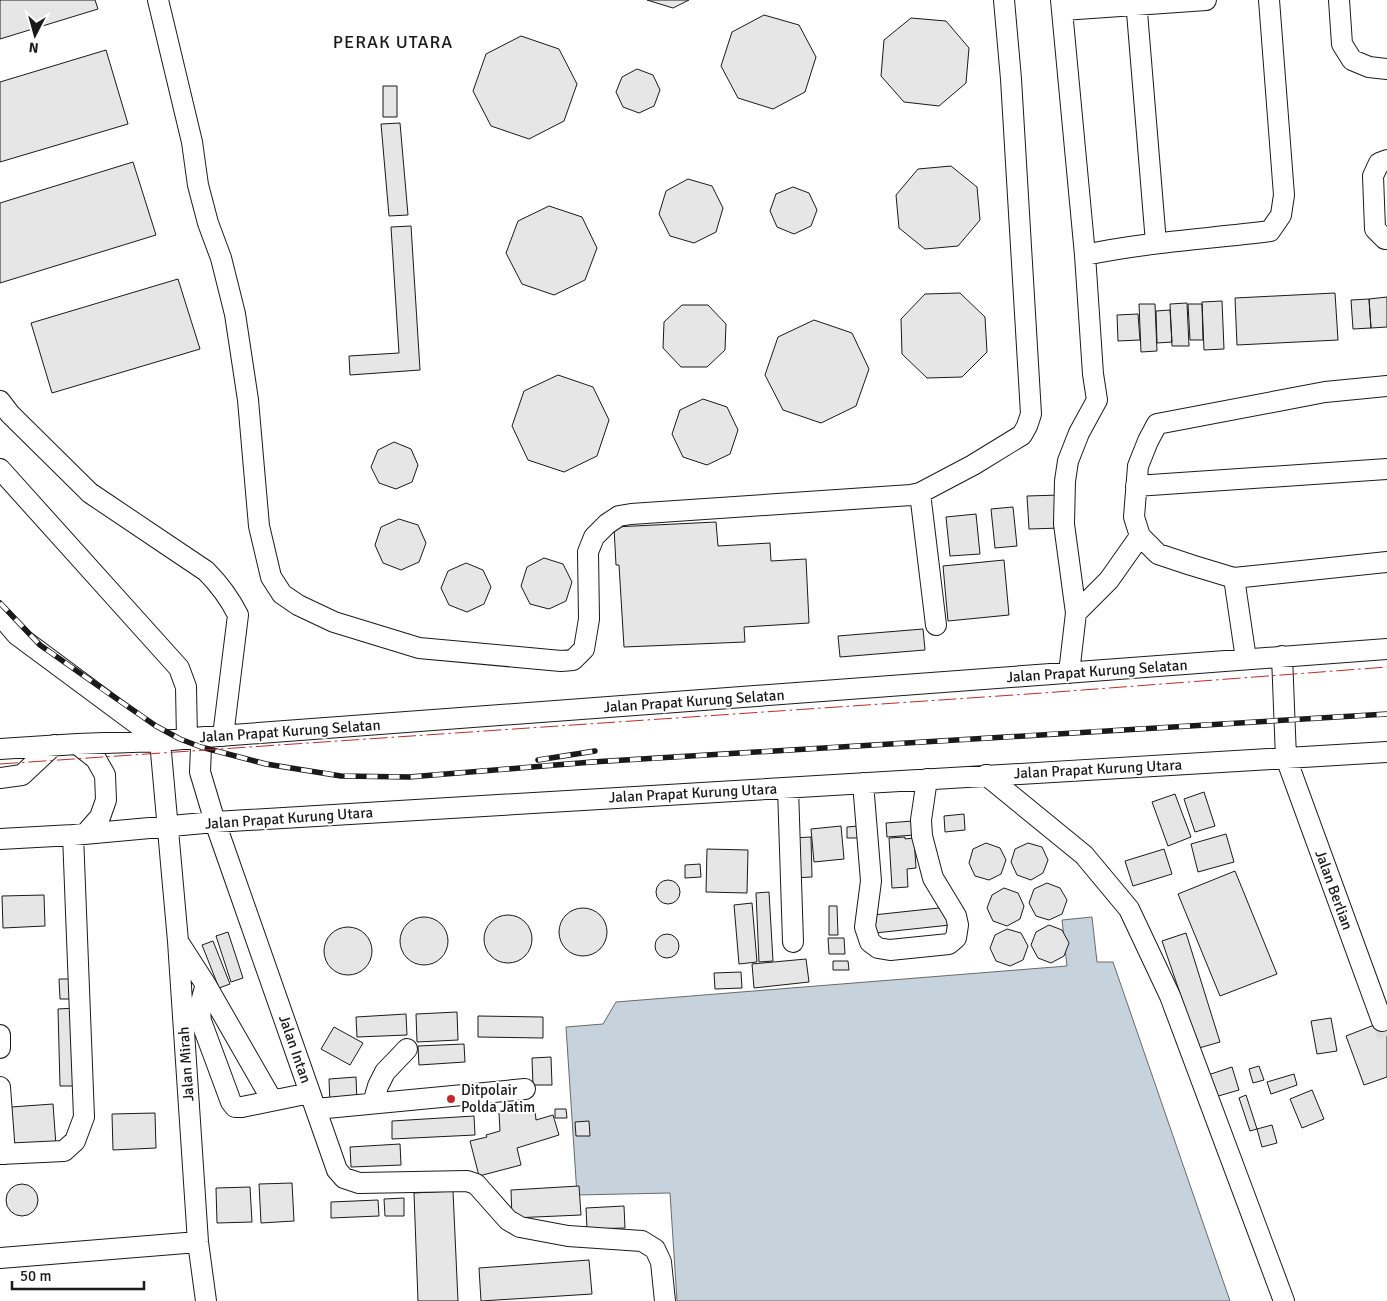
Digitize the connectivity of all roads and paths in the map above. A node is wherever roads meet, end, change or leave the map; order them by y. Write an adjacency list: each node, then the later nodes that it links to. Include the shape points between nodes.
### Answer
1 (158, 0): 18 (street, via 192,142 198,185 235,314 248,400 259,526 271,577 282,594 298,605 334,622 419,648 561,662 573,660 584,649 589,619 588,552 594,537 619,516)
2 (1004, 0): 18 (street, via 1031,414 1022,435)
3 (1206, 0): 6 (street)
4 (1269, 0): 11 (street, via 1284,195 1281,215 1270,231)
5 (1339, 0): 8 (street, via 1342,44 1352,60 1370,67)
6 (1136, 2): 7 (street); 11 (street)
7 (1062, 5): 12 (street)
8 (1387, 68)
9 (1387, 160): 10 (street, via 1378,163 1373,176 1374,229)
10 (1387, 239)
11 (1156, 244): 12 (street)
12 (1085, 255): 22 (street, via 1097,400 1079,433 1068,461 1065,481 1064,524)
13 (1387, 386): 17 (street, via 1325,392 1157,424 1138,466)
14 (0, 401): 29 (street, via 90,493 206,571 231,601 238,615)
15 (0, 469): 29 (street, via 179,668)
16 (1387, 469): 17 (street)
17 (1136, 486): 19 (street, via 1134,517)
18 (920, 493): 24 (street)
19 (1140, 536): 21 (street, via 1158,554); 22 (street, via 1109,580)
20 (1387, 562): 21 (street)
21 (1234, 578): 27 (street)
22 (1076, 614): 28 (street)
23 (0, 615): 30 (street, via 17,635)
24 (936, 625)
25 (1387, 649): 26 (street, Jalan Prapat Kurung Selatan)
26 (1282, 656): 27 (street, Jalan Prapat Kurung Selatan); 35 (street, Jalan Berlian)
27 (1246, 659): 28 (street, Jalan Prapat Kurung Selatan)
28 (1069, 673): 29 (street, Jalan Prapat Kurung Selatan)
29 (205, 737): 30 (street, Jalan Prapat Kurung Selatan); 41 (street, Jalan Intan, via 201,747 200,772)
30 (160, 741): 31 (street, Jalan Prapat Kurung Selatan); 42 (street, Jalan Mirah)
31 (78, 744): 32 (street, Jalan Prapat Kurung Selatan); 43 (street, via 96,759 104,775 106,800 100,817)
32 (54, 745): 33 (street, Jalan Prapat Kurung Selatan); 37 (street, via 22,775)
33 (0, 749)
34 (1387, 752): 35 (street, Jalan Prapat Kurung Utara)
35 (1286, 758): 36 (street, Jalan Prapat Kurung Utara); 48 (street, Jalan Berlian)
36 (986, 775): 38 (street, Jalan Prapat Kurung Utara); 62 (street, via 1084,855 1129,909 1170,996)
37 (0, 778)
38 (927, 779): 39 (street, Jalan Prapat Kurung Utara); 39 (street, via 922,836 933,878 956,916 956,938 949,944 890,950 878,948 870,942 864,927 871,881)
39 (864, 783): 40 (street, Jalan Prapat Kurung Utara)
40 (788, 788): 41 (street, Jalan Prapat Kurung Utara); 46 (street)
41 (215, 822): 42 (street, Jalan Prapat Kurung Utara); 55 (street, Jalan Intan)
42 (167, 826): 43 (street, Jalan Prapat Kurung Utara); 45 (street, Jalan Mirah)
43 (79, 834): 44 (street, Jalan Prapat Kurung Utara); 57 (street, via 84,1117 75,1141 64,1151)
44 (0, 839)
45 (178, 941): 47 (street); 58 (street, Jalan Mirah)
46 (793, 942)
47 (206, 985): 54 (street); 54 (street, via 200,1002 201,1021 231,1102 242,1107)
48 (1382, 1022)
49 (0, 1035): 50 (street)
50 (0, 1048)
51 (407, 1049): 56 (street, via 385,1072)
52 (0, 1087): 57 (street)
53 (525, 1089): 56 (street)
54 (272, 1100): 55 (street)
55 (313, 1101): 56 (street); 61 (street, Jalan Intan, via 337,1170 344,1178 359,1183 467,1181 476,1184 508,1220 520,1227 568,1236 642,1241 655,1249 661,1262)
56 (373, 1103)
57 (3, 1154)
58 (198, 1242): 59 (street); 60 (street, Jalan Mirah)
59 (0, 1258)
60 (206, 1301)
61 (665, 1301)
62 (1284, 1301)

